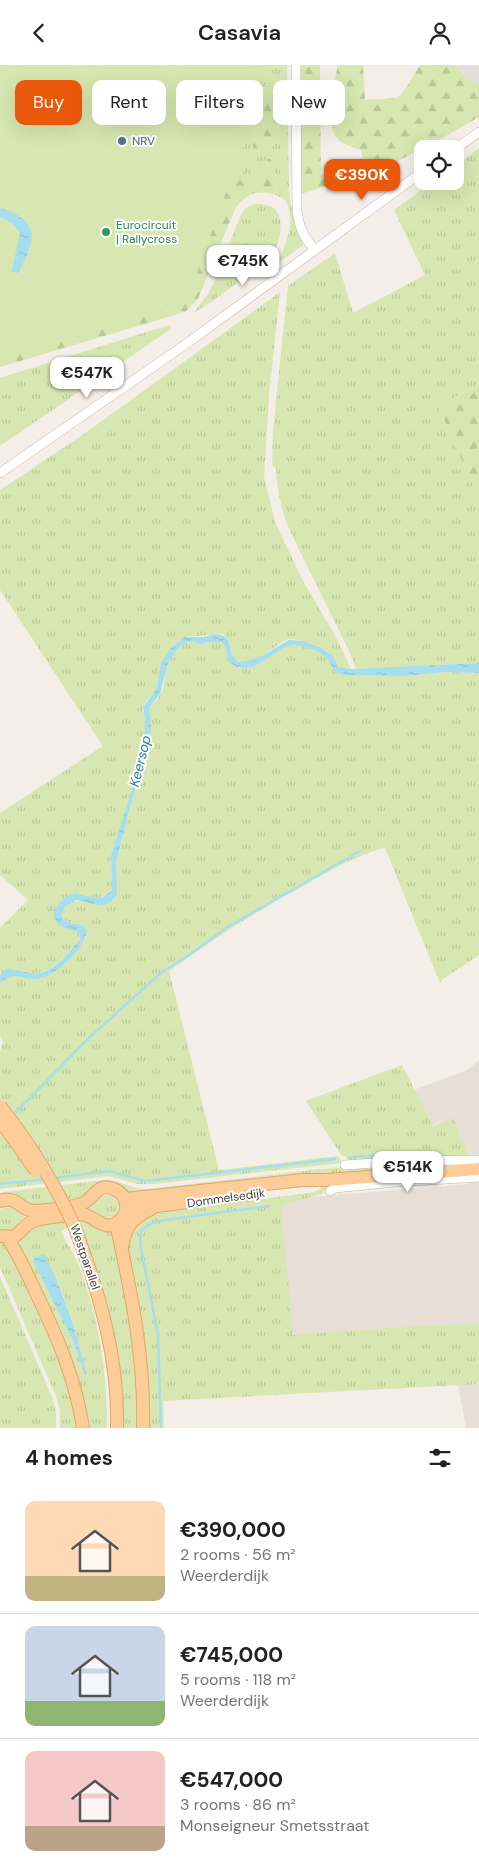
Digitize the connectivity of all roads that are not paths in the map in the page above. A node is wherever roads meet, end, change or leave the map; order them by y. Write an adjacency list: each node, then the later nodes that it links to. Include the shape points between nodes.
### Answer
1 (296, 65): 5 (street, via 299,223 303,235)
2 (479, 132): 3 (street)
3 (464, 143)
4 (414, 178): 5 (street)
5 (315, 250): 6 (street)
6 (0, 473)
7 (0, 1106): 18 (main road, Westparallel, bridge, via 42,1164)
8 (0, 1120): 18 (main road, Westparallel, bridge)
9 (479, 1160): 10 (street)
10 (345, 1165)
11 (479, 1169): 13 (main road, Dommelsedijk)
12 (479, 1177): 13 (street, Dommelsedijk)
13 (328, 1186): 15 (main road, Dommelsedijk, via 303,1180); 16 (main road, Dommelsedijk)
14 (0, 1201): 15 (main road, via 11,1200 29,1210 60,1207 83,1204 99,1189 109,1187 118,1191)
15 (125, 1205): 16 (main road, Dommelsedijk); 17 (main road, via 123,1217)
16 (155, 1207): 20 (main road, via 133,1220 124,1235)
17 (116, 1223): 19 (main road, via 104,1225 81,1214 40,1219 31,1222 18,1234); 20 (main road)
18 (72, 1229): 22 (main road, Westparallel, via 100,1336 107,1377); 23 (main road, Westparallel, via 91,1270 108,1335)
19 (3, 1237): 21 (main road, via 18,1254 62,1350 74,1381)
20 (122, 1249): 24 (main road, via 138,1336 144,1399)
21 (84, 1428)
22 (110, 1428)
23 (117, 1428)
24 (143, 1428)

